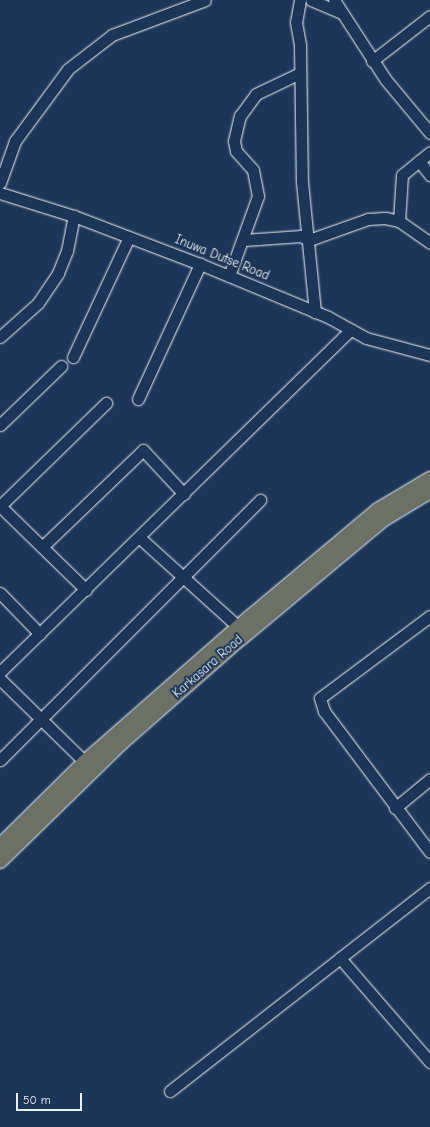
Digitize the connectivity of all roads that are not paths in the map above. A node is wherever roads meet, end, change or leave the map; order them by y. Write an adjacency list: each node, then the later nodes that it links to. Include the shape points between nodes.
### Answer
1 (205, 0): 13 (street, via 112,35 68,69 15,142)
2 (300, 0): 8 (street, via 296,22)
3 (311, 0): 5 (street)
4 (334, 0): 5 (street)
5 (342, 13): 7 (street)
6 (430, 16): 7 (street)
7 (372, 61): 9 (street)
8 (300, 73): 18 (street, via 256,94 236,127 236,151 253,170 258,196); 19 (street, via 302,182)
9 (430, 132)
10 (430, 152): 11 (street)
11 (419, 161): 12 (street); 16 (street, via 402,175)
12 (430, 175)
13 (0, 183)
14 (0, 193): 15 (street, Inuwa Dutse Road)
15 (74, 216): 17 (street, Inuwa Dutse Road); 25 (street, via 67,252 58,273 38,303)
16 (399, 221): 19 (street, via 368,219); 20 (street)
17 (129, 237): 21 (street, Inuwa Dutse Road); 27 (street)
18 (244, 240): 19 (street, via 301,236); 22 (street)
19 (309, 240): 23 (street)
20 (430, 243)
21 (200, 264): 22 (street, Inuwa Dutse Road); 29 (street)
22 (229, 276): 23 (street, Inuwa Dutse Road)
23 (315, 312): 24 (street, Inuwa Dutse Road)
24 (351, 330): 26 (street, Inuwa Dutse Road, via 377,342); 34 (street)
25 (0, 337)
26 (430, 355)
27 (74, 357)
28 (61, 366): 31 (street)
29 (138, 400)
30 (106, 403): 36 (street)
31 (0, 425)
32 (430, 479): 43 (main road, Karkasara Road, via 378,510)
33 (430, 491): 43 (main road, Karkasara Road, via 384,519)
34 (184, 494): 37 (street); 38 (street, via 143,450)
35 (260, 500): 39 (street)
36 (0, 506): 38 (street)
37 (140, 538): 39 (street); 40 (street)
38 (42, 548): 40 (street)
39 (184, 580): 43 (street); 47 (street)
40 (86, 590): 44 (street)
41 (0, 593): 44 (street)
42 (430, 616): 51 (street, via 320,698 324,711)
43 (243, 630): 49 (main road, Karkasara Road)
44 (40, 634): 45 (street)
45 (0, 672)
46 (0, 679): 47 (street)
47 (41, 720): 48 (street); 49 (street)
48 (0, 760)
49 (89, 766): 52 (main road, Karkasara Road); 54 (main road, Karkasara Road)
50 (430, 779): 51 (street)
51 (395, 808): 53 (street)
52 (0, 846)
53 (430, 852)
54 (0, 861)
55 (430, 888): 56 (street)
56 (340, 958): 57 (street); 58 (street)
57 (430, 1062)
58 (170, 1091)

